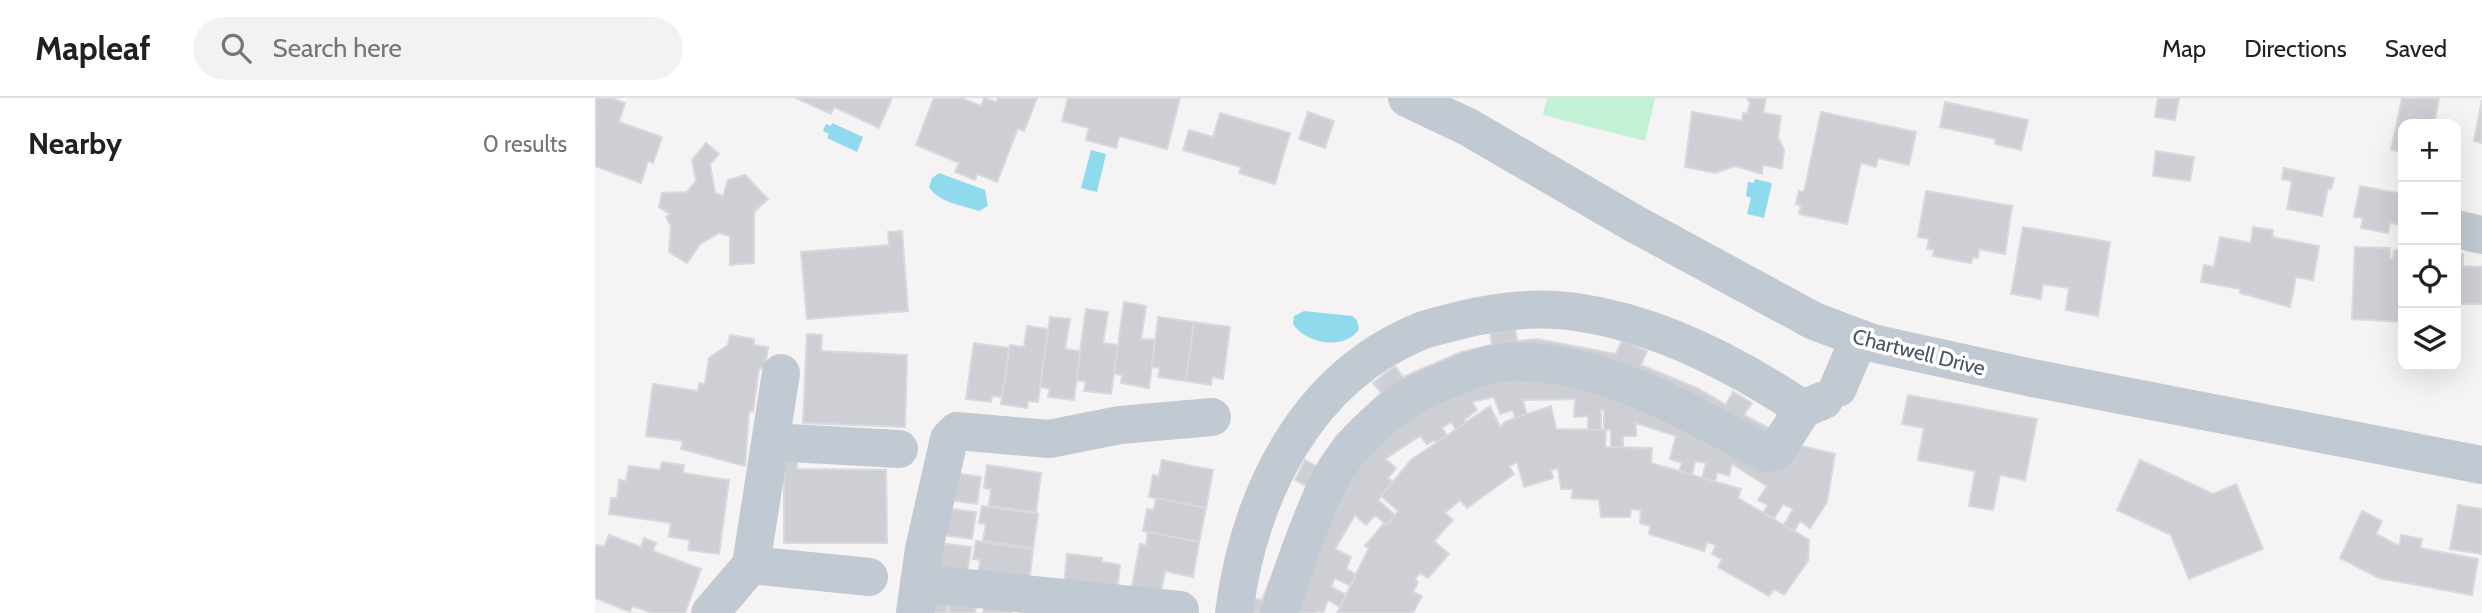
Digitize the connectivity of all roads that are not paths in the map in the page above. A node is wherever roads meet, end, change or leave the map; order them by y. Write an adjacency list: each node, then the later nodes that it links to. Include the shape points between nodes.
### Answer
1 (1407, 98): 4 (street, Chartwell Drive, via 1468,127 1802,314)
2 (2461, 230): 3 (street)
3 (2482, 235)
4 (1859, 338): 6 (street); 10 (street, Chartwell Drive, via 2019,375)
5 (781, 373): 8 (street)
6 (1822, 399): 16 (street, via 1756,378 1644,328 1591,314 1551,309 1504,311 1421,331 1355,372 1313,411 1287,446 1249,543); 17 (street, via 1776,451 1765,453 1657,396 1568,368 1504,362 1453,377 1409,395 1366,433 1329,481)
7 (1212, 417): 13 (street, via 1120,425 1049,439 957,431 949,439)
8 (771, 442): 9 (street); 11 (street)
9 (899, 449)
10 (2482, 465)
11 (751, 565): 12 (street); 15 (street)
12 (869, 577)
13 (917, 598): 14 (street)
14 (1180, 610)
15 (710, 613)
16 (1234, 613)
17 (1279, 613)

